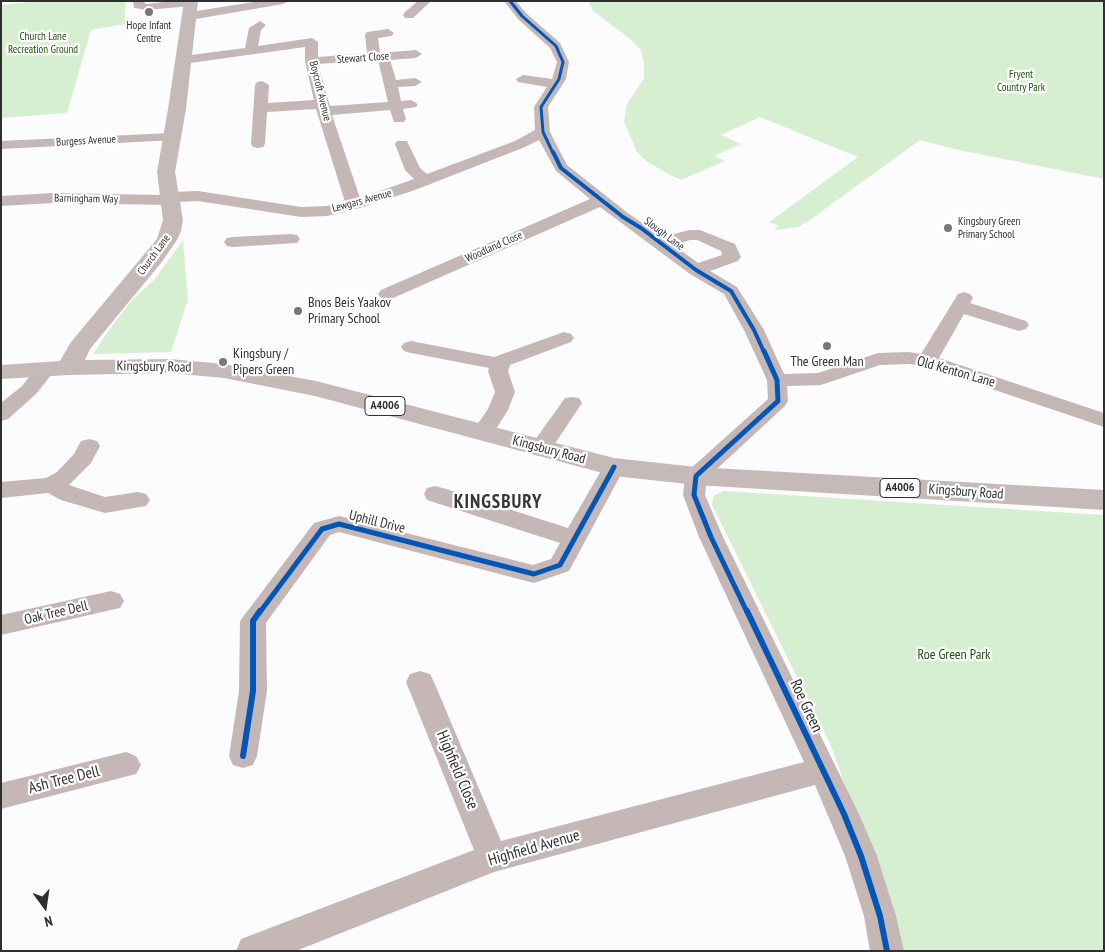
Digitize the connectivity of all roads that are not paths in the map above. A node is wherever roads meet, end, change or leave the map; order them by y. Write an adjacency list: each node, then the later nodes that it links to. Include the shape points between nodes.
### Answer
1 (139, 1): 5 (street, via 138,6)
2 (283, 1): 5 (street)
3 (425, 1): 6 (street)
4 (510, 1): 17 (street, Slough Lane, via 556,46 563,62)
5 (190, 7): 12 (main road, Church Lane)
6 (409, 15)
7 (260, 24): 9 (street, via 255,28)
8 (388, 33): 11 (street, via 371,35)
9 (256, 54): 12 (street, Boycroft Avenue); 13 (street, Boycroft Avenue, via 312,42)
10 (416, 54): 11 (street, Stewart Close)
11 (378, 57): 13 (street, Stewart Close); 16 (street)
12 (183, 60): 25 (main road, Church Lane)
13 (311, 61): 21 (street, Boycroft Avenue)
14 (523, 79): 17 (street)
15 (415, 82): 16 (street)
16 (390, 84): 20 (street)
17 (556, 84): 24 (street, Slough Lane, via 541,107)
18 (262, 85): 22 (street)
19 (411, 104): 20 (street)
20 (395, 105): 21 (street); 23 (street)
21 (323, 107): 22 (street); 35 (street, Boycroft Avenue)
22 (260, 108): 26 (street)
23 (399, 120)
24 (544, 132): 28 (street, Lewgars Avenue); 30 (street, Slough Lane)
25 (171, 137): 29 (street, Burgess Avenue); 32 (main road, Church Lane, via 166,172)
26 (258, 144)
27 (402, 144): 31 (street, via 413,170)
28 (520, 144): 30 (street); 31 (street, Lewgars Avenue)
29 (1, 145)
30 (552, 149): 33 (street, Slough Lane, via 561,168)
31 (425, 181): 35 (street, Lewgars Avenue)
32 (170, 198): 34 (street, Barningham Way); 36 (street, Lewgars Avenue, via 198,196); 46 (main road, Church Lane, via 173,220 167,240)
33 (602, 200): 38 (street, Slough Lane); 40 (street, Woodland Close)
34 (1, 201)
35 (354, 205): 36 (street, Lewgars Avenue, via 317,212)
36 (287, 211): 37 (street, via 292,245)
37 (233, 242)
38 (661, 243): 39 (street, Slough Lane); 39 (street, via 700,235 729,248 732,257)
39 (696, 270): 48 (street, Slough Lane, via 731,291 754,330)
40 (387, 294)
41 (1018, 325): 44 (street, via 962,302)
42 (564, 338): 45 (street)
43 (411, 347): 45 (street)
44 (927, 361): 48 (street, Old Kenton Lane, via 878,359 821,379); 51 (street, Old Kenton Lane)
45 (500, 364): 52 (street, via 498,371 505,392)
46 (57, 369): 47 (main road, Kingsbury Road / A4006); 50 (street); 52 (main road, Kingsbury Road / A4006, via 170,366 224,371 316,389)
47 (1, 372)
48 (777, 380): 56 (street, Slough Lane, via 778,401)
49 (572, 403): 54 (street)
50 (5, 407)
51 (1104, 420)
52 (484, 432): 54 (main road, Kingsbury Road / A4006)
53 (89, 446): 57 (street, via 84,458 65,477)
54 (540, 449): 55 (main road, Kingsbury Road / A4006)
55 (614, 467): 56 (main road, Kingsbury Road / A4006); 62 (street, Uphill Drive)
56 (696, 476): 61 (main road, Kingsbury Road / A4006); 68 (street, Roe Green, via 694,495 711,537)
57 (51, 485): 58 (street); 60 (street, via 105,505)
58 (2, 491)
59 (435, 494): 62 (street)
60 (138, 500)
61 (1104, 500)
62 (574, 539): 66 (street, Uphill Drive, via 560,565 534,574 339,524 322,529 253,621 253,691)
63 (111, 601): 64 (street, Oak Tree Dell)
64 (1, 625)
65 (420, 682): 70 (street, Highfield Close)
66 (243, 756)
67 (126, 765): 69 (street, Ash Tree Dell)
68 (823, 770): 70 (street, Highfield Avenue); 72 (street, Roe Green, via 861,856)
69 (1, 796)
70 (493, 858): 71 (street, Highfield Avenue)
71 (253, 951)
72 (887, 951)

